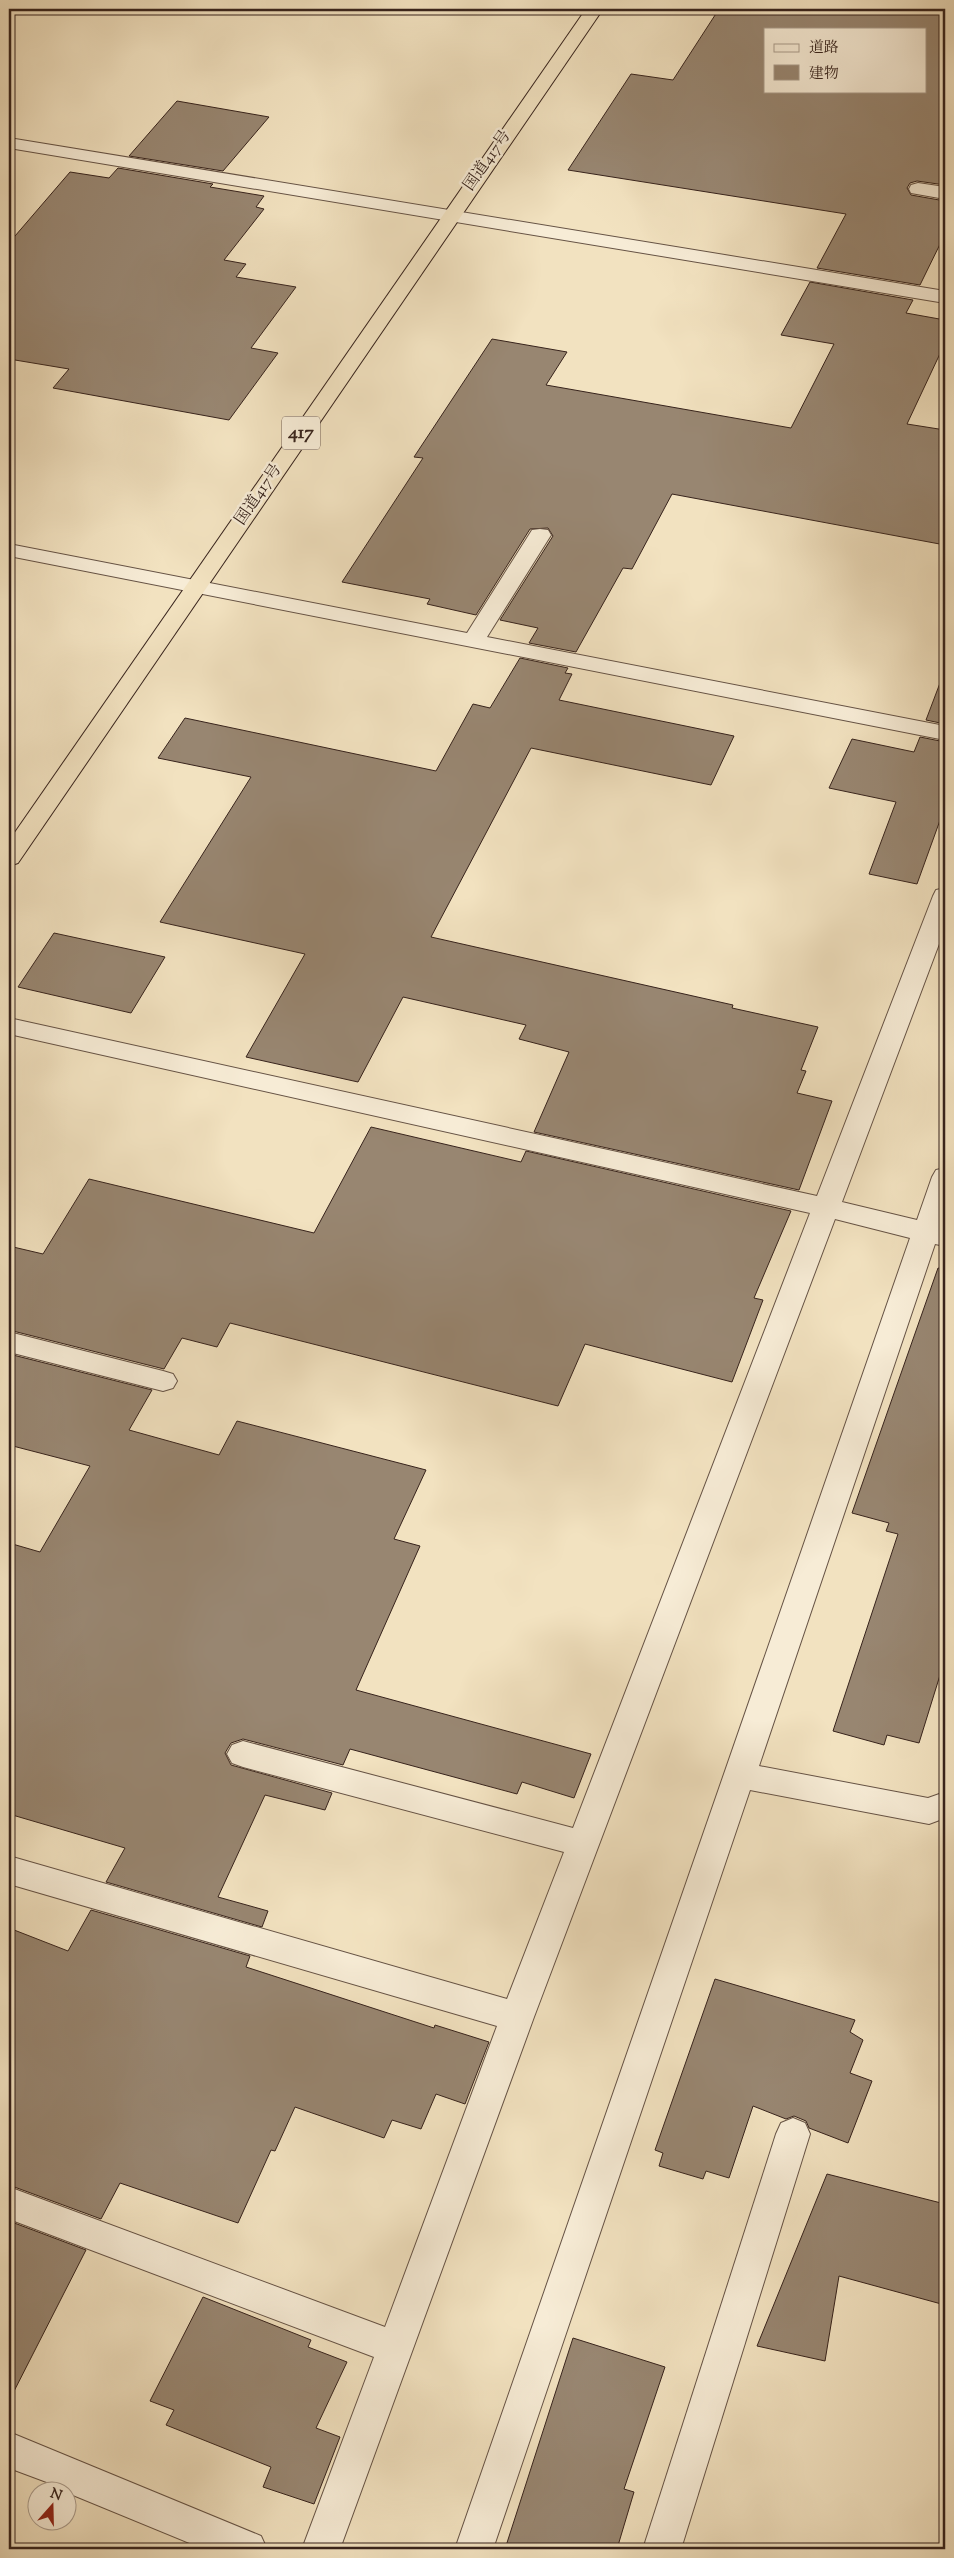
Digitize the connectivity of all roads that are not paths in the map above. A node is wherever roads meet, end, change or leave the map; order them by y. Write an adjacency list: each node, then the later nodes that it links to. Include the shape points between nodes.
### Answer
1 (594, 9): 5 (highway, 国道417号 / 417)
2 (9, 143): 5 (street)
3 (918, 189): 4 (street)
4 (945, 193)
5 (451, 215): 6 (street); 9 (highway, 国道417号 / 417)
6 (945, 297)
7 (540, 534): 10 (street)
8 (9, 550): 9 (street)
9 (195, 588): 10 (street); 12 (highway, 国道417号 / 417)
10 (473, 641): 11 (street)
11 (945, 732)
12 (9, 858)
13 (945, 896): 16 (street)
14 (9, 1026): 16 (street)
15 (945, 1177): 17 (street)
16 (837, 1209): 17 (street); 23 (street)
17 (936, 1235): 21 (street)
18 (9, 1342): 19 (street)
19 (163, 1382)
20 (243, 1754): 23 (street)
21 (740, 1775): 22 (street, via 929,1811); 32 (street)
22 (945, 1805)
23 (583, 1844): 25 (street)
24 (9, 1870): 25 (street)
25 (517, 2017): 28 (street)
26 (793, 2134): 33 (street)
27 (9, 2203): 28 (street)
28 (395, 2348): 31 (street)
29 (9, 2450): 30 (street)
30 (248, 2549)
31 (321, 2549)
32 (474, 2549)
33 (662, 2549)

